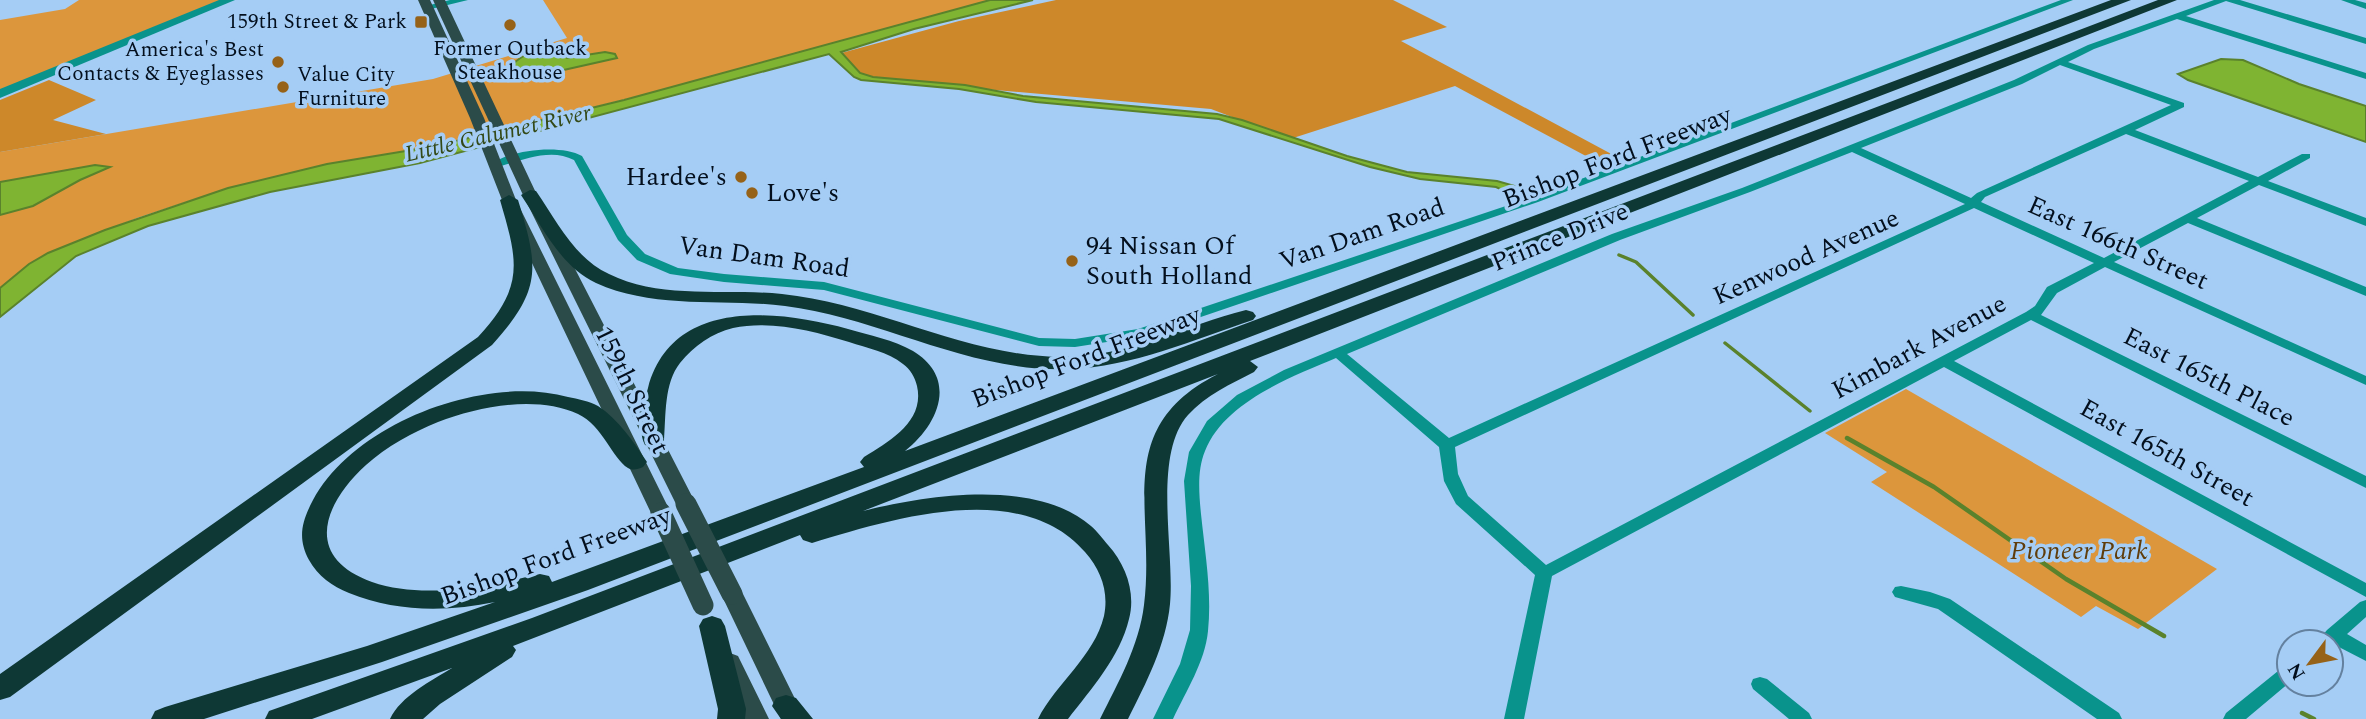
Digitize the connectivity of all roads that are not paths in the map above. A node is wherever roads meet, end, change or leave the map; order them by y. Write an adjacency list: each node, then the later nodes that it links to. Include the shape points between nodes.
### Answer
1 (229, 0): 20 (street)
2 (464, 0): 10 (street)
3 (2038, 0): 13 (street)
4 (2069, 0): 13 (street, Van Dam Road)
5 (2109, 0): 16 (highway)
6 (2124, 0): 16 (highway)
7 (2222, 0): 15 (street, Prince Drive)
8 (2230, 0): 17 (street)
9 (2345, 0): 14 (street)
10 (440, 2): 12 (street); 25 (main road)
11 (2163, 2): 33 (highway, Bishop Ford Freeway)
12 (426, 4): 24 (main road)
13 (2055, 6): 25 (street, Van Dam Road, via 1534,200 1140,333 1074,343 1039,342 824,286 674,271 631,248 578,158 552,152)
14 (2366, 6)
15 (2179, 17): 18 (street, Prince Drive); 19 (street)
16 (2063, 22): 31 (highway, Bishop Ford Freeway)
17 (2366, 41)
18 (2060, 62): 21 (street, Kenwood Avenue, via 2180,105); 22 (street, Prince Drive)
19 (2366, 76)
20 (0, 94)
21 (2126, 130): 26 (street); 28 (street, Kenwood Avenue, via 1981,195)
22 (1852, 148): 28 (street, East 166th Street); 36 (street, Prince Drive, via 1616,237)
23 (2306, 156): 26 (street, Kimbark Avenue)
24 (494, 158): 25 (street, Van Dam Road); 27 (main road)
25 (514, 160): 27 (main road)
26 (2259, 181): 29 (street, Kimbark Avenue); 30 (street)
27 (519, 197): 31 (highway, via 576,262 618,285 662,294 807,302 1002,357 1047,363 1124,354); 39 (main road, 159th Street); 41 (main road, 159th Street); 57 (highway, via 526,272 511,311 485,341)
28 (1973, 203): 32 (street, East 166th Street); 40 (street, Kenwood Avenue)
29 (2189, 219): 32 (street, Kimbark Avenue); 34 (street)
30 (2366, 222)
31 (1501, 234): 43 (highway, Bishop Ford Freeway)
32 (2104, 262): 35 (street, Kimbark Avenue, via 2052,290 2043,307); 38 (street, East 166th Street)
33 (1478, 265): 44 (highway, Bishop Ford Freeway); 65 (highway, via 1401,304 1234,373 1201,393 1172,421 1154,471 1159,584 1154,622 1143,662)
34 (2366, 292)
35 (2031, 315): 37 (street, Kimbark Avenue); 42 (street, East 165th Place)
36 (1338, 353): 40 (street); 66 (street, Prince Drive, via 1245,396 1217,418 1198,445 1190,482 1199,633)
37 (1943, 361): 46 (street, Kimbark Avenue); 47 (street, East 165th Street)
38 (2366, 381)
39 (653, 440): 43 (highway, via 656,396 673,358 695,338 725,324 763,319 807,323 914,361 931,392 929,407 916,430 893,450); 58 (main road, 159th Street, bridge)
40 (1447, 445): 46 (street, via 1448,475 1454,490)
41 (635, 462): 45 (highway, via 598,416 572,404 513,398 469,405 419,422 369,450 331,486 315,519 313,535 323,562 348,583 396,596 517,590); 50 (main road, 159th Street, bridge)
42 (2366, 483)
43 (794, 502): 45 (highway, Bishop Ford Freeway)
44 (741, 547): 51 (highway, Bishop Ford Freeway); 64 (highway, via 791,541 839,525 950,503 1015,504 1068,523 1107,562 1119,590 1119,608 1102,651)
45 (635, 562): 59 (highway, Bishop Ford Freeway, via 374,654)
46 (1544, 573): 67 (street)
47 (2366, 591)
48 (1901, 592): 69 (street, via 1944,604)
49 (2366, 607): 52 (street)
50 (708, 616): 62 (highway); 63 (main road, 159th Street)
51 (541, 625): 60 (highway, Bishop Ford Freeway); 61 (highway, via 440,689)
52 (2342, 628)
53 (2345, 645): 54 (street)
54 (2366, 654)
55 (1760, 684): 68 (street)
56 (2275, 684): 70 (street)
57 (0, 689)
58 (793, 715)
59 (165, 719)
60 (279, 719)
61 (404, 719)
62 (731, 719)
63 (757, 719)
64 (1052, 719)
65 (1114, 719)
66 (1163, 719)
67 (1514, 719)
68 (1802, 719)
69 (2112, 719)
70 (2233, 719)

